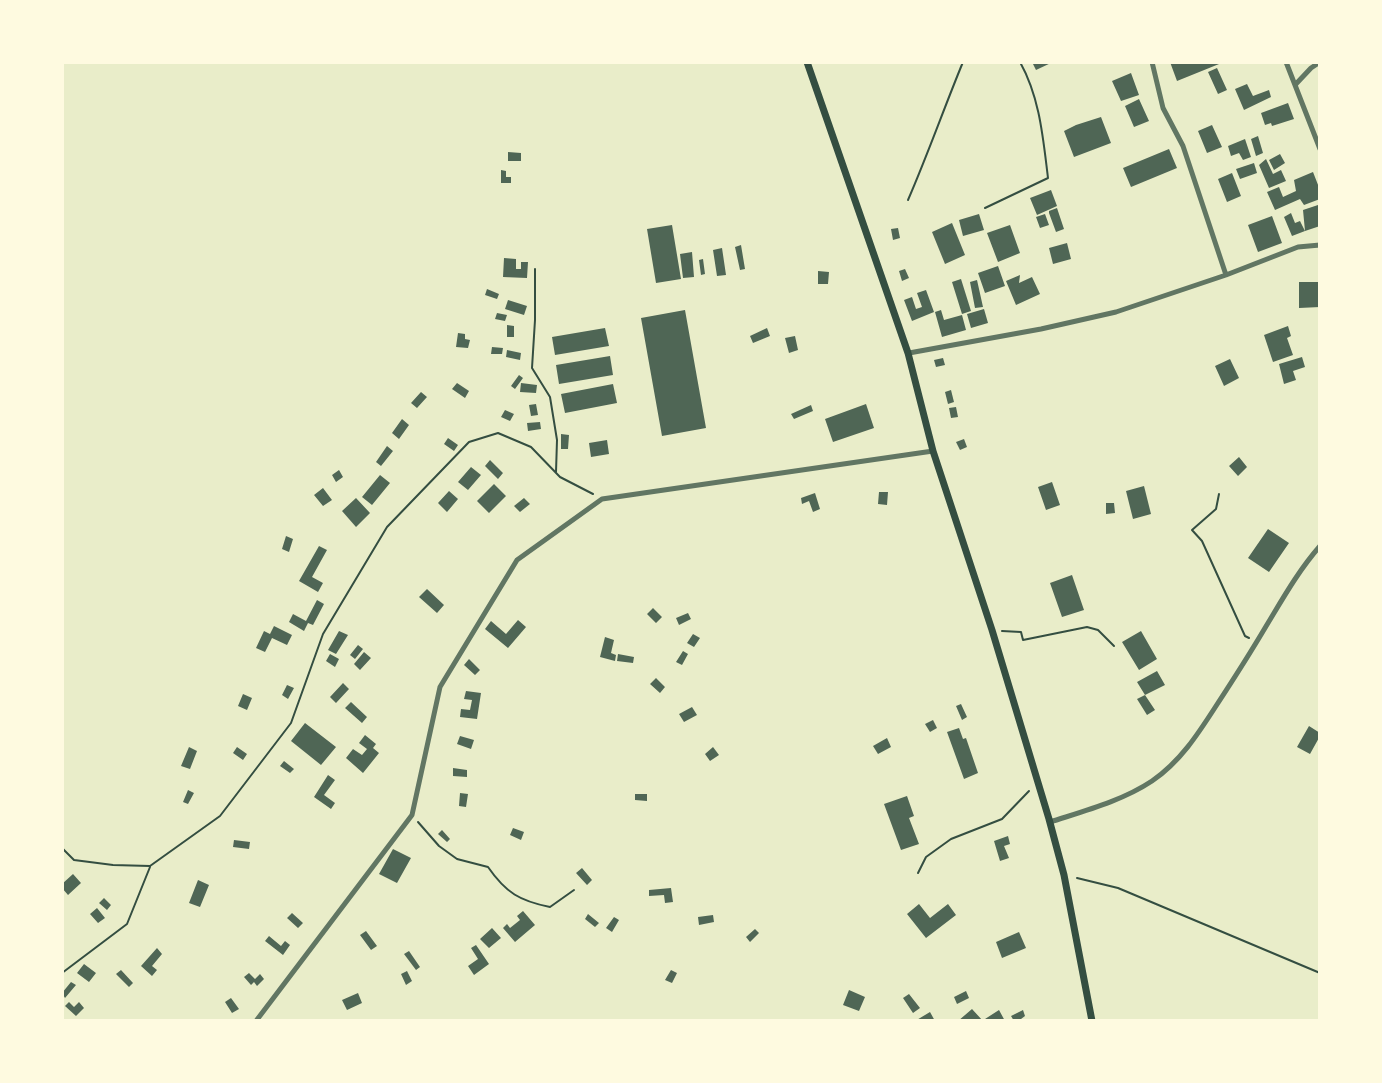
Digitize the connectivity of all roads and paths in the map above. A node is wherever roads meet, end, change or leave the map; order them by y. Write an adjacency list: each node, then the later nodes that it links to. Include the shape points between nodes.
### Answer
1 (807, 62): 14 (main road)
2 (963, 62): 9 (path)
3 (1020, 62): 10 (path, via 1038,108 1048,178)
4 (1152, 62): 13 (street, via 1163,108 1183,146)
5 (1286, 62): 7 (street)
6 (1320, 62): 7 (street)
7 (1295, 85): 8 (street)
8 (1320, 149)
9 (908, 200)
10 (985, 208)
11 (1320, 245): 13 (street, via 1298,247)
12 (535, 269): 16 (path, via 532,368 550,397)
13 (1226, 275): 14 (street, via 1116,312)
14 (908, 353): 15 (main road)
15 (933, 451): 18 (street); 20 (main road)
16 (556, 473): 18 (path); 27 (path, via 531,447 498,433 469,442 387,527 323,634 291,723 220,816)
17 (1219, 494): 21 (path, via 1216,509 1192,530 1202,541 1245,636)
18 (602, 499): 24 (street, via 517,560 440,687)
19 (1320, 546): 21 (street)
20 (992, 630): 22 (path, via 1021,632 1023,640 1087,627); 23 (main road)
21 (1258, 641): 25 (street, via 1172,765 1129,794)
22 (1114, 646)
23 (1038, 781): 25 (main road); 28 (path, via 1002,819 951,839 926,857)
24 (412, 815): 30 (path, via 439,846 457,859 488,867 499,883 526,903 550,907); 33 (street)
25 (1050, 822): 29 (main road)
26 (62, 848): 27 (path, via 74,860)
27 (150, 866): 31 (path, via 127,924)
28 (918, 873)
29 (1064, 875): 32 (path, via 1118,888); 34 (main road)
30 (574, 890)
31 (62, 973)
32 (1320, 973)
33 (256, 1021)
34 (1092, 1021)

